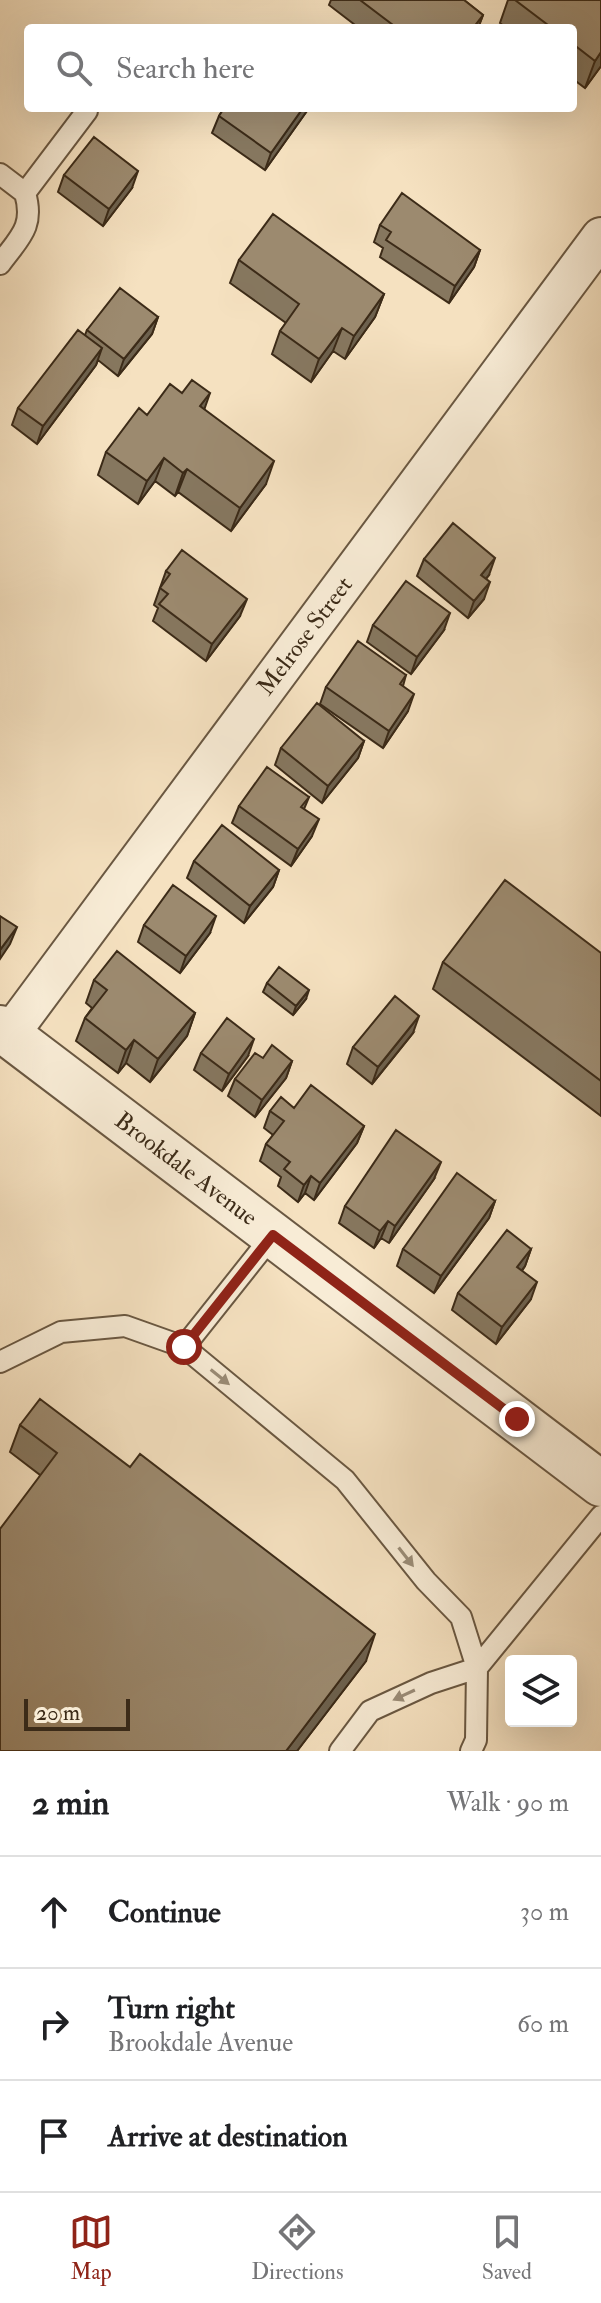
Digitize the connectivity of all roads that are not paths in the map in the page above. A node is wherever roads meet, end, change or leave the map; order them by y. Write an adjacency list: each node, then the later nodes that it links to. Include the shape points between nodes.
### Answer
1 (86, 112): 3 (lane)
2 (0, 174): 3 (lane)
3 (25, 193): 5 (lane, via 31,212 27,228)
4 (601, 237): 6 (street, Melrose Street)
5 (0, 264)
6 (4, 1032): 7 (street, Brookdale Avenue)
7 (273, 1235): 8 (lane); 10 (street, Brookdale Avenue)
8 (184, 1347): 9 (lane, via 125,1326 61,1332); 12 (lane, one-way to 12, via 345,1480 461,1617)
9 (0, 1362)
10 (601, 1484)
11 (601, 1516): 12 (lane)
12 (477, 1668): 13 (lane, one-way to 13, via 370,1711); 14 (lane, via 476,1740)
13 (340, 1751)
14 (471, 1751)

